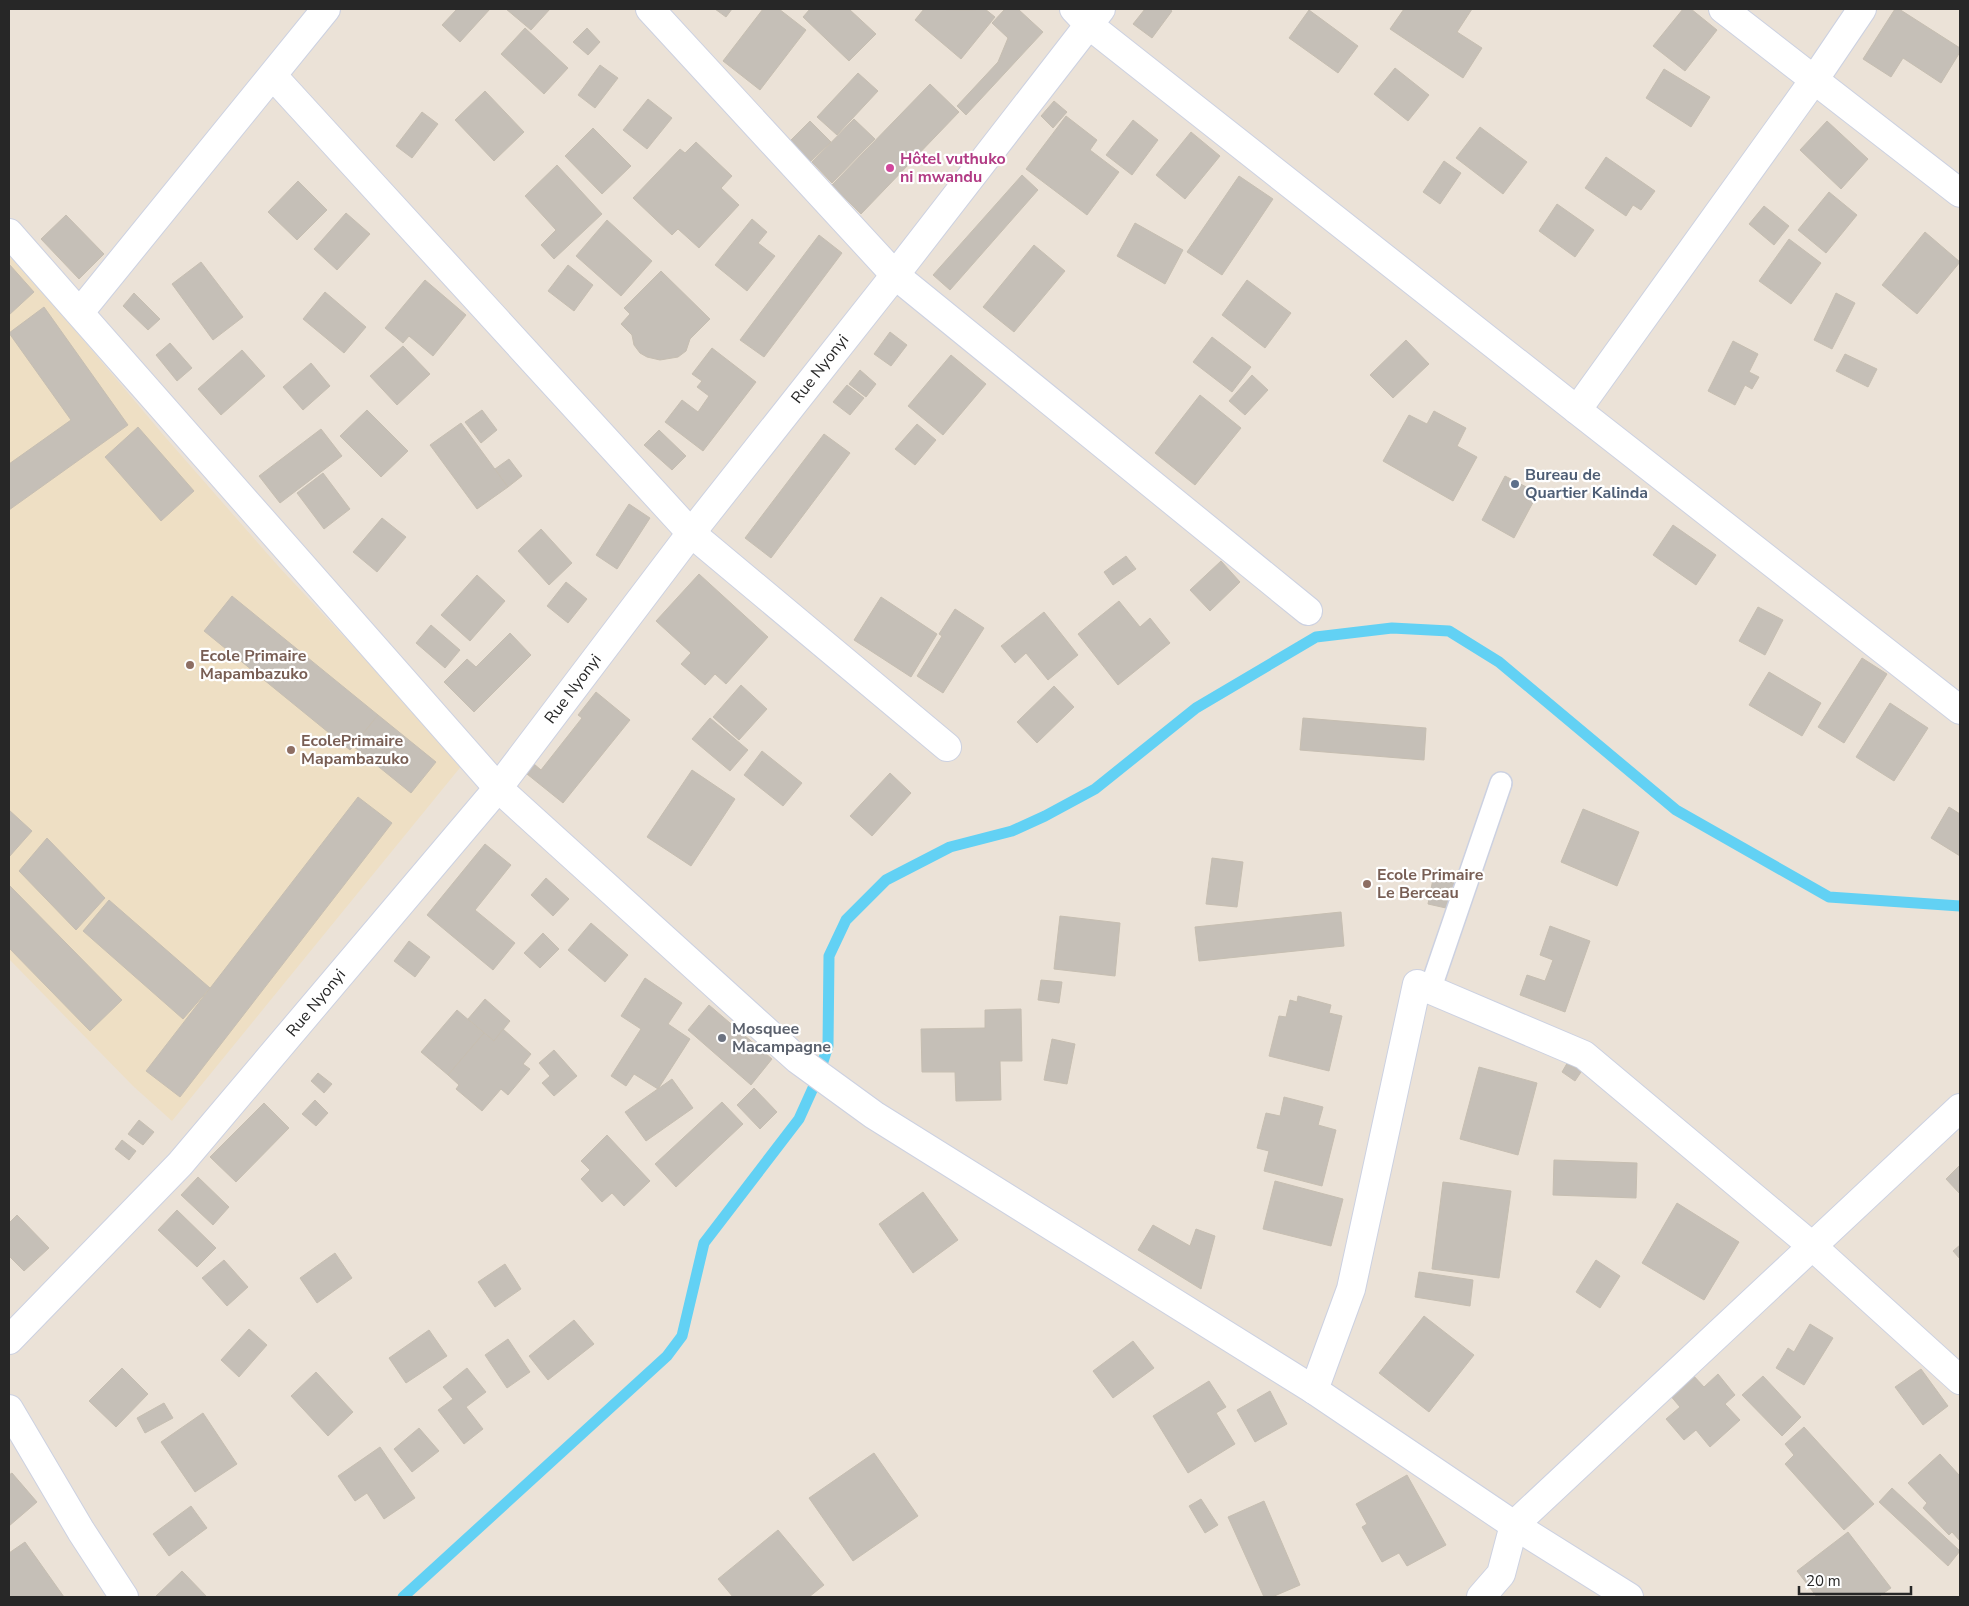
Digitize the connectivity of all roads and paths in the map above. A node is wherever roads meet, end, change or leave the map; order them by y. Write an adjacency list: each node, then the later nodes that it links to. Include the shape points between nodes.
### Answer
1 (326, 9): 6 (street)
2 (650, 9): 10 (street)
3 (1723, 9): 7 (street)
4 (1862, 9): 7 (street)
5 (1088, 14): 10 (street, Rue Nyonyi); 12 (street)
6 (273, 76): 11 (street); 13 (street)
7 (1814, 80): 8 (street); 12 (street)
8 (1960, 193)
9 (9, 233): 11 (street)
10 (895, 275): 13 (street, Rue Nyonyi); 14 (street)
11 (80, 312): 18 (street)
12 (1577, 410): 15 (street)
13 (691, 533): 16 (street); 18 (street, Rue Nyonyi)
14 (1308, 611)
15 (1960, 710)
16 (947, 747)
17 (1500, 783): 19 (lane)
18 (498, 788): 22 (street, Rue Nyonyi, via 180,1164); 24 (street, via 797,1059 883,1120)
19 (1430, 990): 21 (street, via 1584,1055); 24 (street, via 1417,984 1351,1289)
20 (1960, 1108): 21 (street)
21 (1812, 1246): 23 (street); 26 (street)
22 (9, 1340)
23 (1960, 1380)
24 (1314, 1390): 26 (street)
25 (9, 1409): 27 (street)
26 (1514, 1525): 28 (street, via 1500,1574); 29 (street)
27 (124, 1597)
28 (1481, 1597)
29 (1629, 1597)

